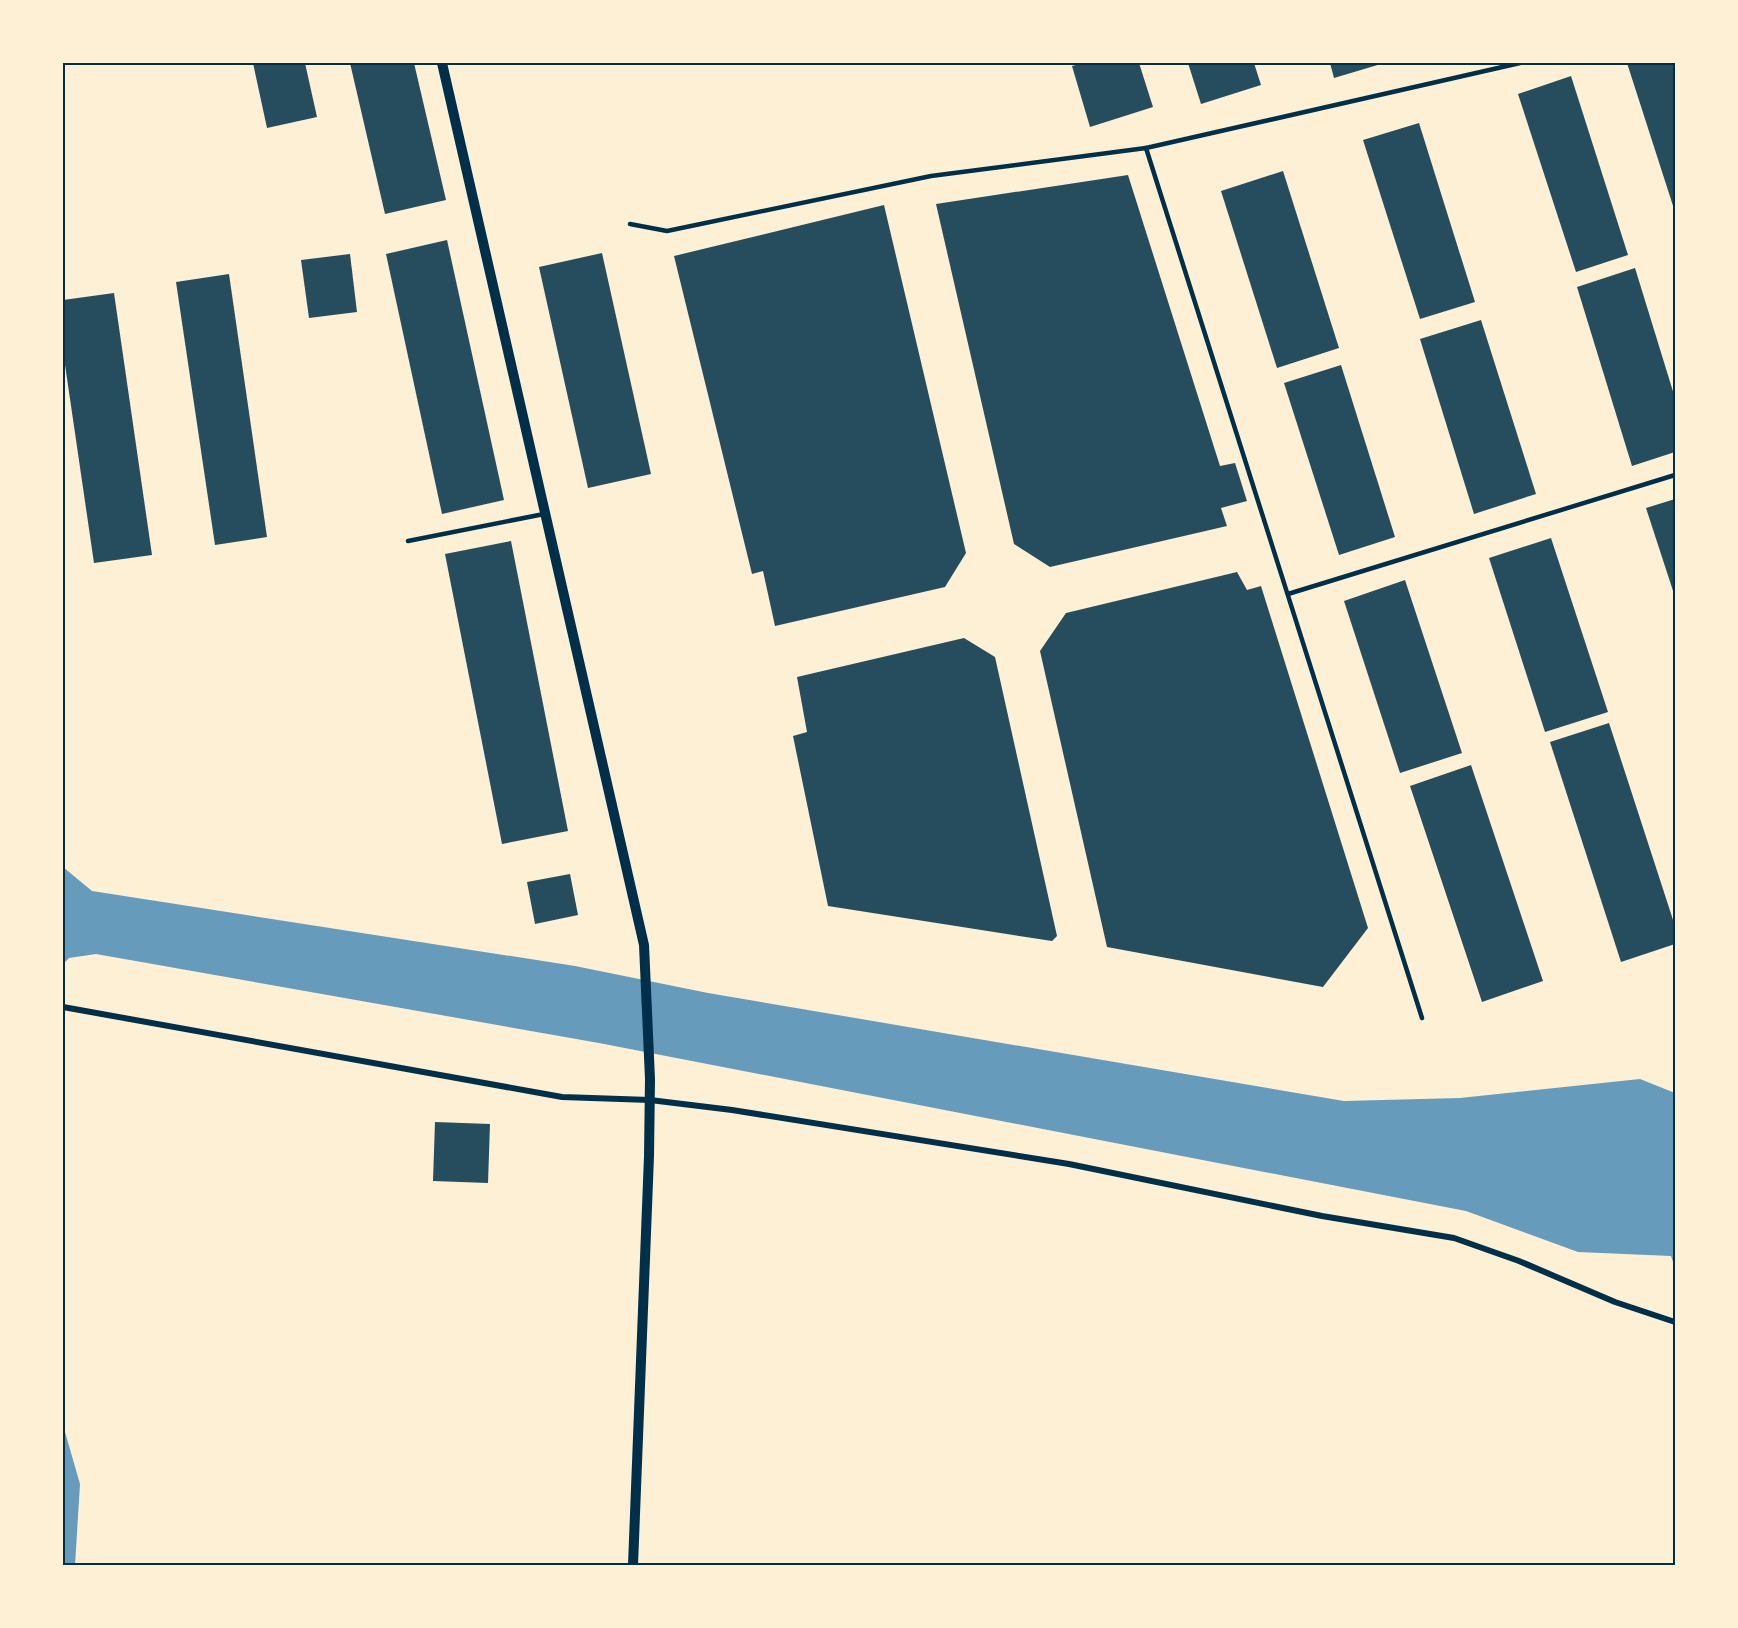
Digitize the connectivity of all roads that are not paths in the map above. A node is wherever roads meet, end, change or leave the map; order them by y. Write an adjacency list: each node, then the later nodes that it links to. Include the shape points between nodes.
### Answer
1 (442, 63): 6 (street)
2 (1520, 63): 3 (lane)
3 (1146, 148): 4 (lane, via 931,176 667,231); 8 (lane)
4 (630, 224)
5 (1675, 475): 8 (lane)
6 (545, 514): 7 (lane); 11 (street, via 644,945)
7 (408, 541)
8 (1288, 594): 10 (lane)
9 (63, 1006): 11 (street, via 562,1097)
10 (1422, 1018)
11 (650, 1100): 12 (street, via 1069,1164 1322,1216 1454,1238); 13 (street)
12 (1675, 1322)
13 (633, 1565)

